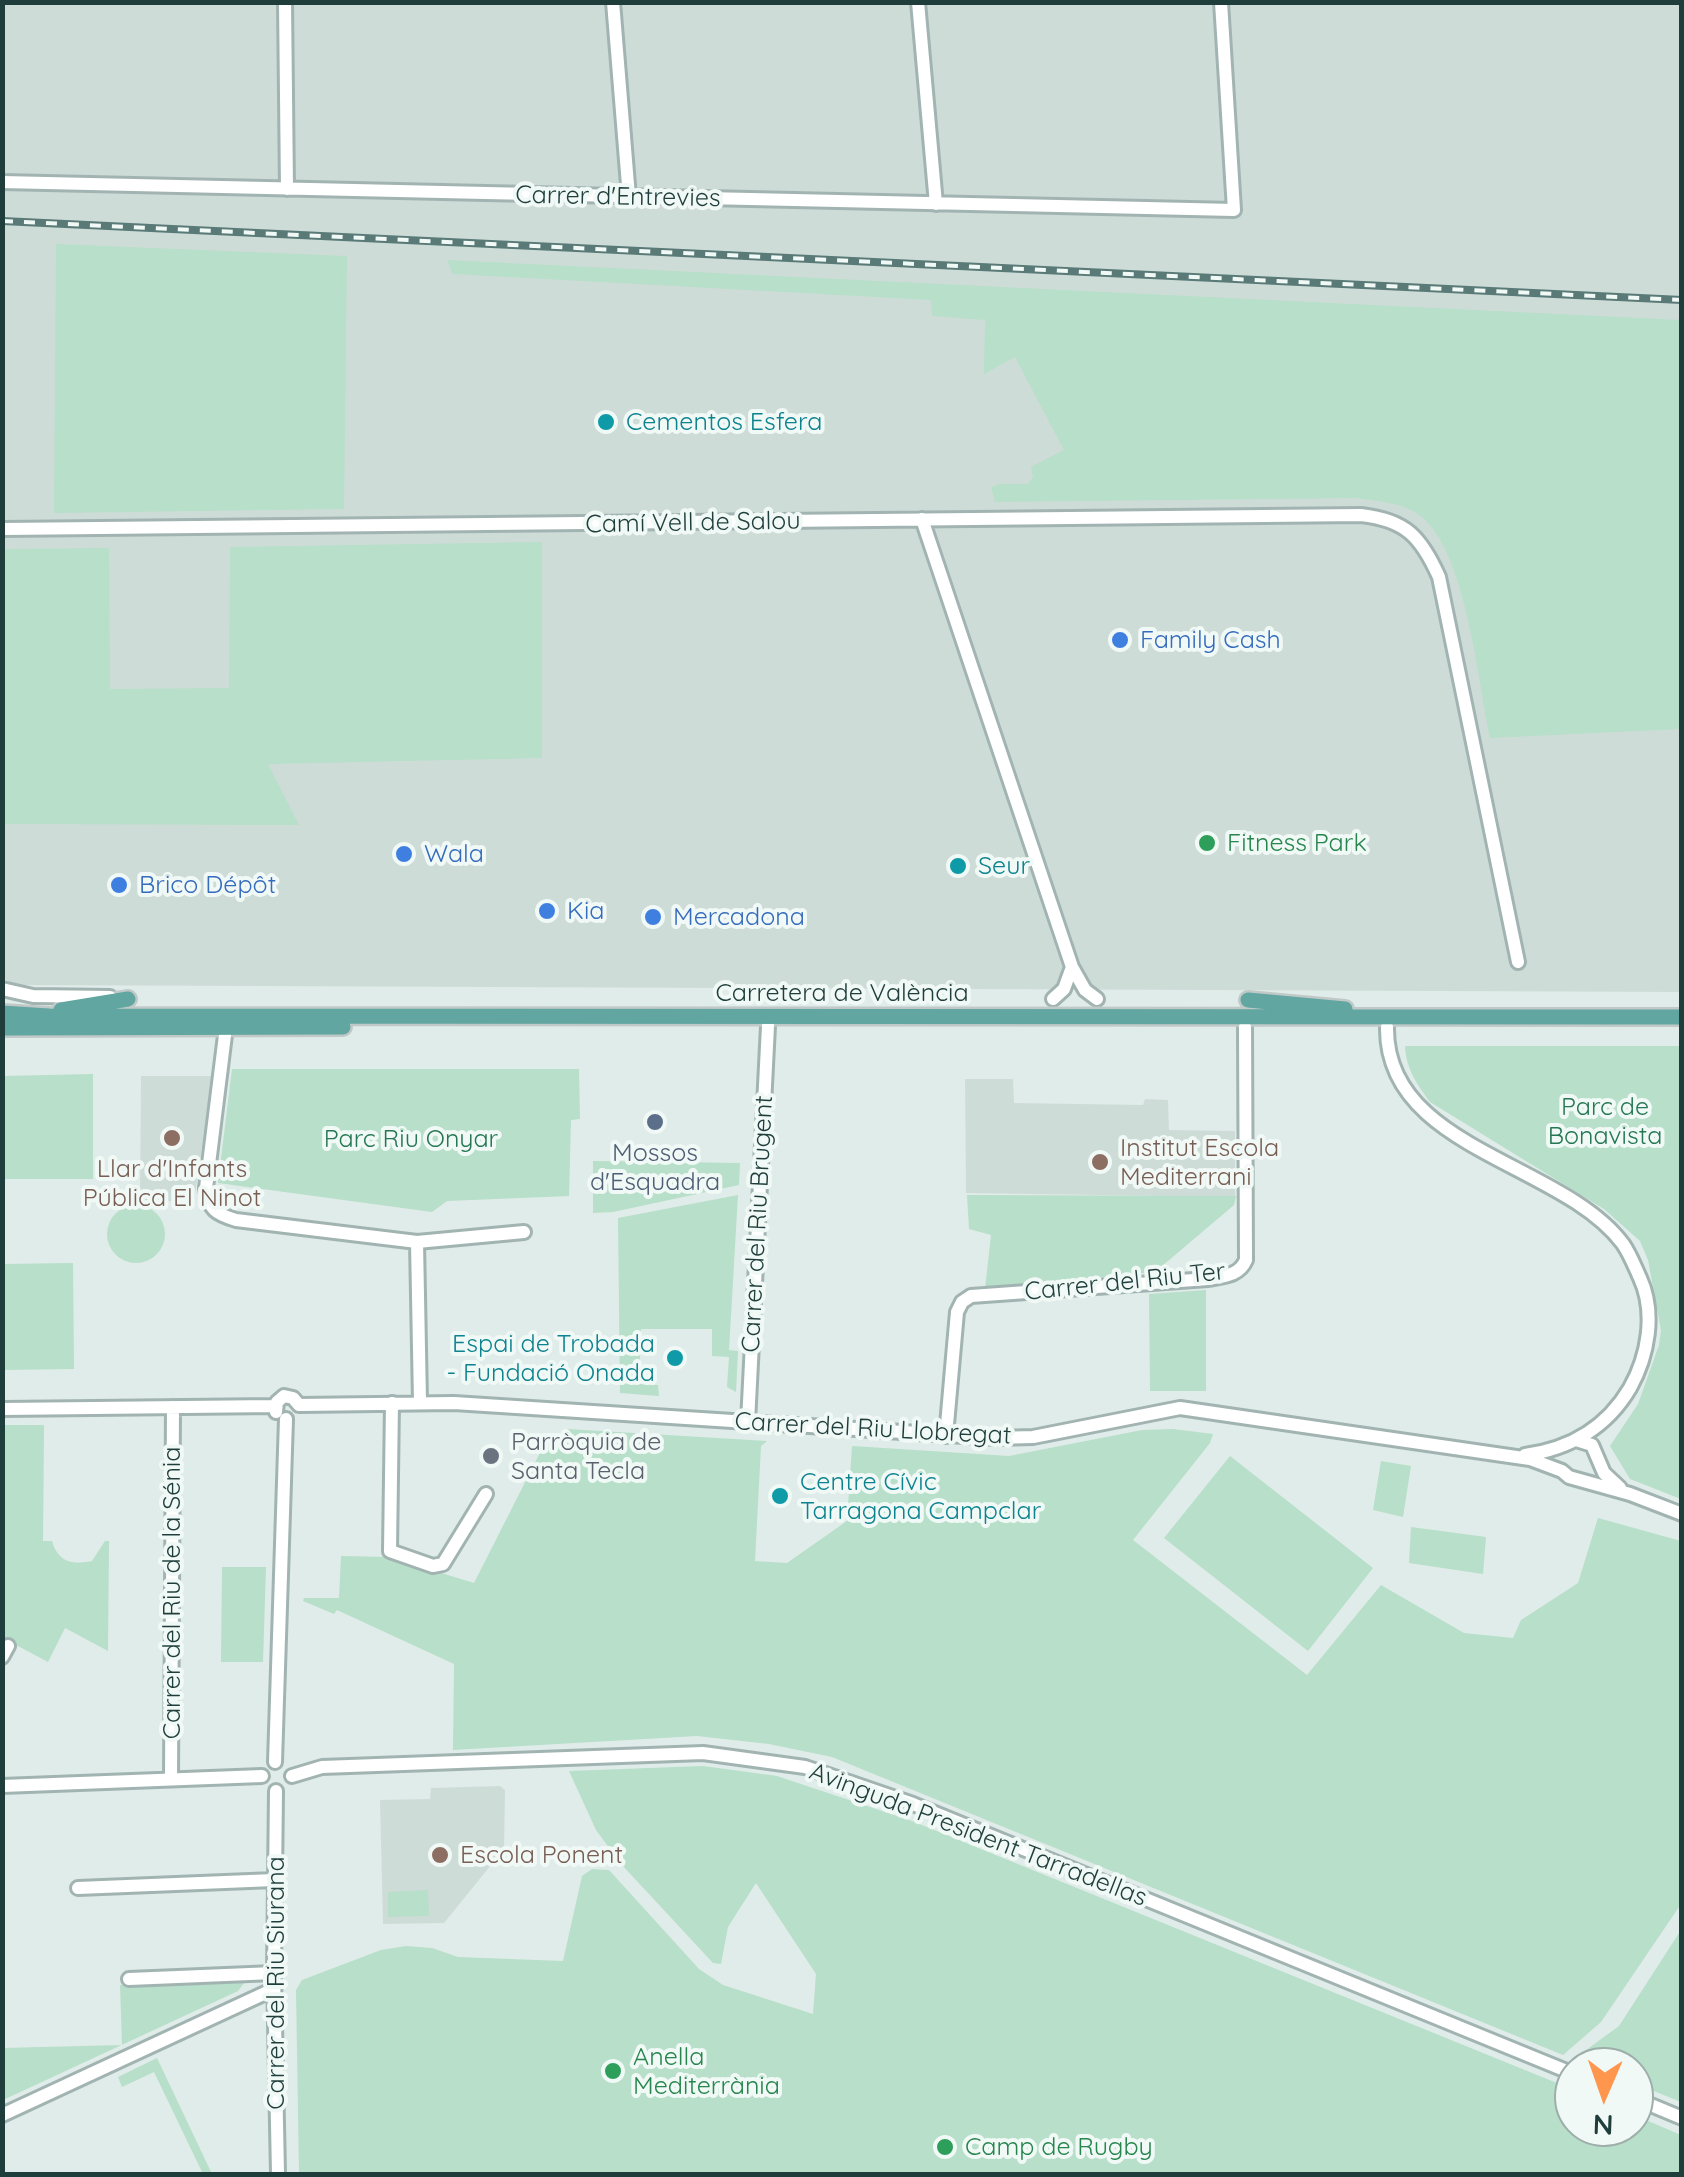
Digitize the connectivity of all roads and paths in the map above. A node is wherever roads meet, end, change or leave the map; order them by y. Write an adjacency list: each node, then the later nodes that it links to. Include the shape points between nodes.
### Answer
1 (286, 2): 6 (street)
2 (613, 2): 7 (street)
3 (918, 2): 8 (street)
4 (1221, 2): 8 (street, Carrer d'Entrevies, via 1234,210)
5 (2, 182): 6 (street, Carrer d'Entrevies)
6 (287, 189): 7 (street, Carrer d'Entrevies)
7 (629, 197): 8 (street, Carrer d'Entrevies)
8 (936, 204)
9 (922, 519): 10 (street, Camí Vell de Salou); 11 (street, Camí Vell de Salou, via 1322,515 1402,525 1428,553 1439,578); 12 (street)
10 (2, 529)
11 (1518, 962)
12 (1072, 967): 14 (street); 16 (street)
13 (2, 989): 15 (street)
14 (1053, 998)
15 (128, 999): 19 (main road)
16 (1097, 999)
17 (1248, 1000): 21 (main road)
18 (2, 1013): 19 (main road, Carretera de València)
19 (48, 1016): 21 (main road, Carretera de València)
20 (1682, 1017): 21 (main road, Carretera de València)
21 (1428, 1018)
22 (768, 1026): 23 (main road, Carretera de València); 27 (main road, Carretera de València); 38 (street, Carrer del Riu Brugent)
23 (1245, 1027): 24 (main road, Carretera de València); 39 (street, Carrer del Riu Ter, via 1242,1268 1208,1278 971,1296 957,1312)
24 (1387, 1027): 25 (main road, Carretera de València); 37 (street, Carrer del Riu Llobregat, via 1395,1074 1417,1106 1576,1204 1623,1244 1645,1289 1649,1330 1641,1367)
25 (1682, 1027)
26 (2, 1028): 27 (main road, Carretera de València)
27 (226, 1028): 29 (street, via 208,1165 210,1208 236,1220)
28 (524, 1232): 29 (street)
29 (416, 1242): 30 (street)
30 (420, 1402): 31 (street, Carrer del Riu Llobregat); 38 (street, Carrer del Riu Llobregat)
31 (392, 1403): 32 (street, Carrer del Riu Llobregat); 45 (street, via 390,1551 443,1564)
32 (299, 1405): 33 (street, via 284,1396); 36 (street)
33 (275, 1406): 34 (street); 36 (street)
34 (173, 1407): 35 (street); 51 (street, Carrer del Riu de la Sénia)
35 (2, 1410)
36 (286, 1420): 48 (street)
37 (1608, 1420): 40 (street, Carrer del Riu Llobregat); 42 (street, Carrer del Riu Llobregat)
38 (748, 1422): 39 (street, Carrer del Riu Llobregat)
39 (946, 1436): 41 (street, Carrer del Riu Llobregat, via 1033,1437 1180,1408)
40 (1570, 1442): 41 (street, Carrer del Riu Llobregat); 42 (street, via 1586,1441); 43 (street, via 1559,1460)
41 (1502, 1456): 43 (street, Carrer del Riu Llobregat)
42 (1598, 1458): 44 (street, via 1593,1473); 46 (street, via 1611,1483)
43 (1562, 1471): 44 (street)
44 (1580, 1479): 46 (street)
45 (486, 1494)
46 (1630, 1494): 47 (street)
47 (1682, 1514)
48 (275, 1762): 49 (street); 50 (street)
49 (262, 1776): 51 (street); 53 (street)
50 (292, 1776): 53 (street); 59 (street, Avinguda President Tarradellas, via 322,1768 703,1753 805,1767 913,1804)
51 (171, 1779): 52 (street)
52 (2, 1786)
53 (276, 1791): 54 (street, Carrer del Riu Siurana)
54 (274, 1880): 55 (street); 56 (street, Carrer del Riu Siurana)
55 (78, 1888)
56 (274, 1973): 57 (street); 58 (street, Carrer del Riu Siurana)
57 (129, 1978)
58 (274, 1988): 61 (street); 63 (street, Carrer del Riu Siurana)
59 (1554, 2066)
60 (1654, 2106): 62 (street)
61 (2, 2115)
62 (1682, 2118)
63 (278, 2174)

